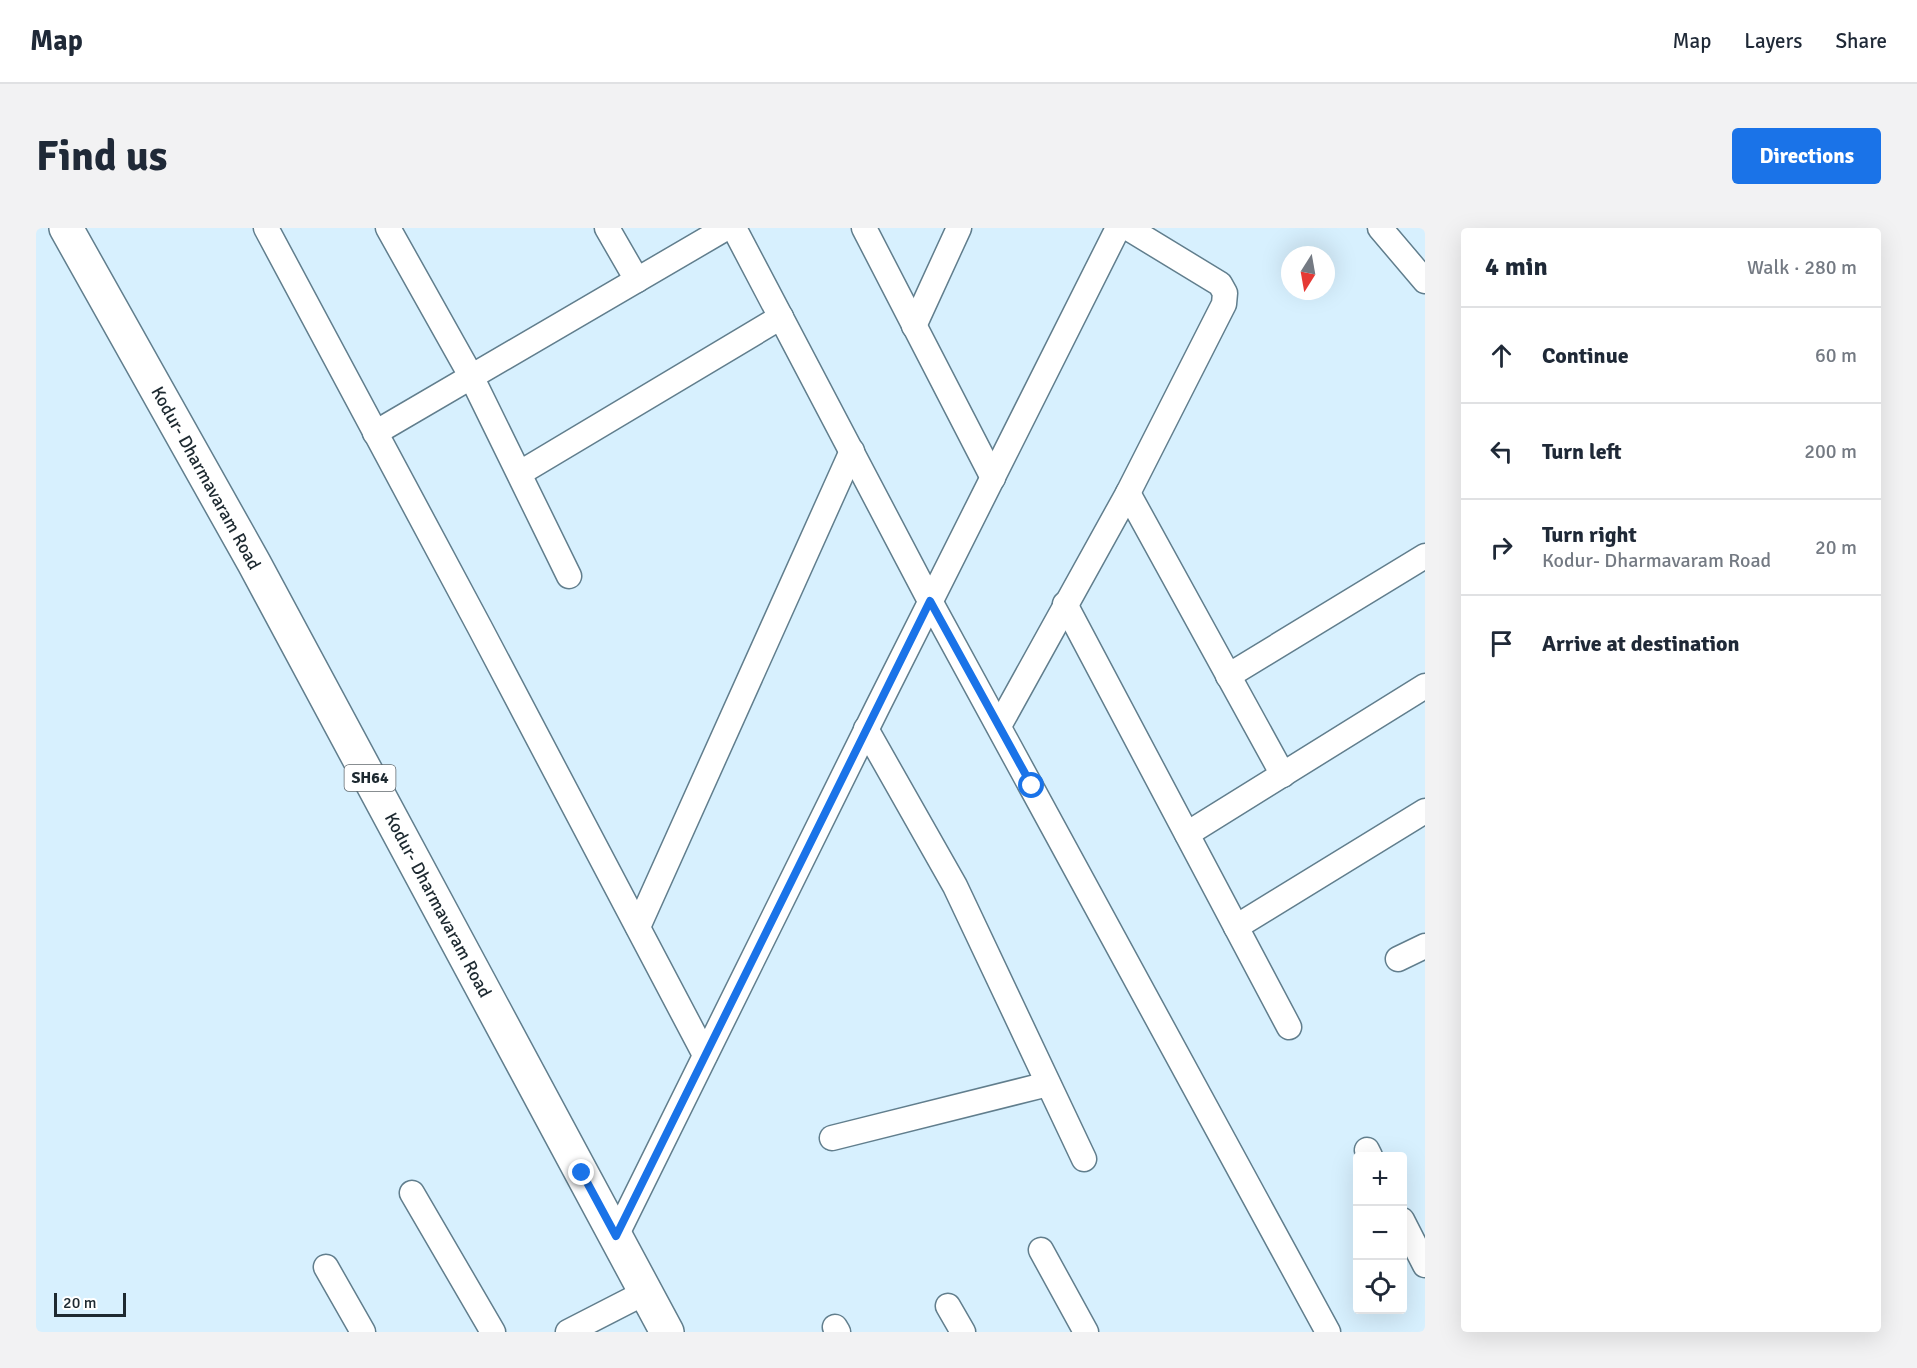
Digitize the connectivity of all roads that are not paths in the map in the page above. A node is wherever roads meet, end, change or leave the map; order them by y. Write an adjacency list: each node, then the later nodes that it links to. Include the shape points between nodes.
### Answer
1 (66, 228): 44 (main road, Kodur- Dharmavaram Road / SH64, via 254,563)
2 (266, 228): 17 (street)
3 (388, 228): 16 (street)
4 (607, 228): 12 (street)
5 (726, 228): 12 (street)
6 (734, 228): 14 (street)
7 (864, 228): 15 (street)
8 (959, 228): 15 (street)
9 (1118, 228): 20 (street)
10 (1128, 228): 21 (street, via 1220,284 1226,293 1224,304)
11 (1380, 228): 13 (street)
12 (637, 280): 16 (street)
13 (1425, 281)
14 (781, 317): 18 (street); 19 (street)
15 (914, 326): 20 (street)
16 (471, 376): 17 (street); 19 (street)
17 (375, 433): 33 (street)
18 (852, 451): 24 (street); 33 (street)
19 (520, 473): 23 (street)
20 (993, 478): 24 (street)
21 (1128, 493): 25 (street); 26 (street)
22 (1425, 556): 26 (street)
23 (568, 576)
24 (930, 601): 28 (street); 29 (street)
25 (1065, 604): 28 (street); 32 (street)
26 (1228, 676): 30 (street)
27 (1425, 686): 30 (street)
28 (999, 726): 56 (street)
29 (866, 729): 38 (street); 39 (street, via 955,886)
30 (1282, 775): 32 (street)
31 (1425, 810): 34 (street)
32 (1187, 834): 34 (street)
33 (638, 927): 38 (street)
34 (1236, 927): 37 (street)
35 (1425, 946): 36 (street)
36 (1398, 959)
37 (1288, 1026)
38 (705, 1055): 44 (street)
39 (1048, 1084): 40 (street); 41 (street)
40 (832, 1138)
41 (1084, 1159)
42 (412, 1193): 51 (street)
43 (1407, 1230): 46 (street)
44 (616, 1236): 48 (main road, Kodur- Dharmavaram Road / SH64)
45 (1041, 1250): 55 (street)
46 (1425, 1265)
47 (326, 1267): 50 (street)
48 (646, 1292): 52 (street); 53 (main road, Kodur- Dharmavaram Road / SH64)
49 (948, 1306): 54 (street)
50 (363, 1332)
51 (494, 1332)
52 (568, 1332)
53 (668, 1332)
54 (963, 1332)
55 (1086, 1332)
56 (1328, 1332)

